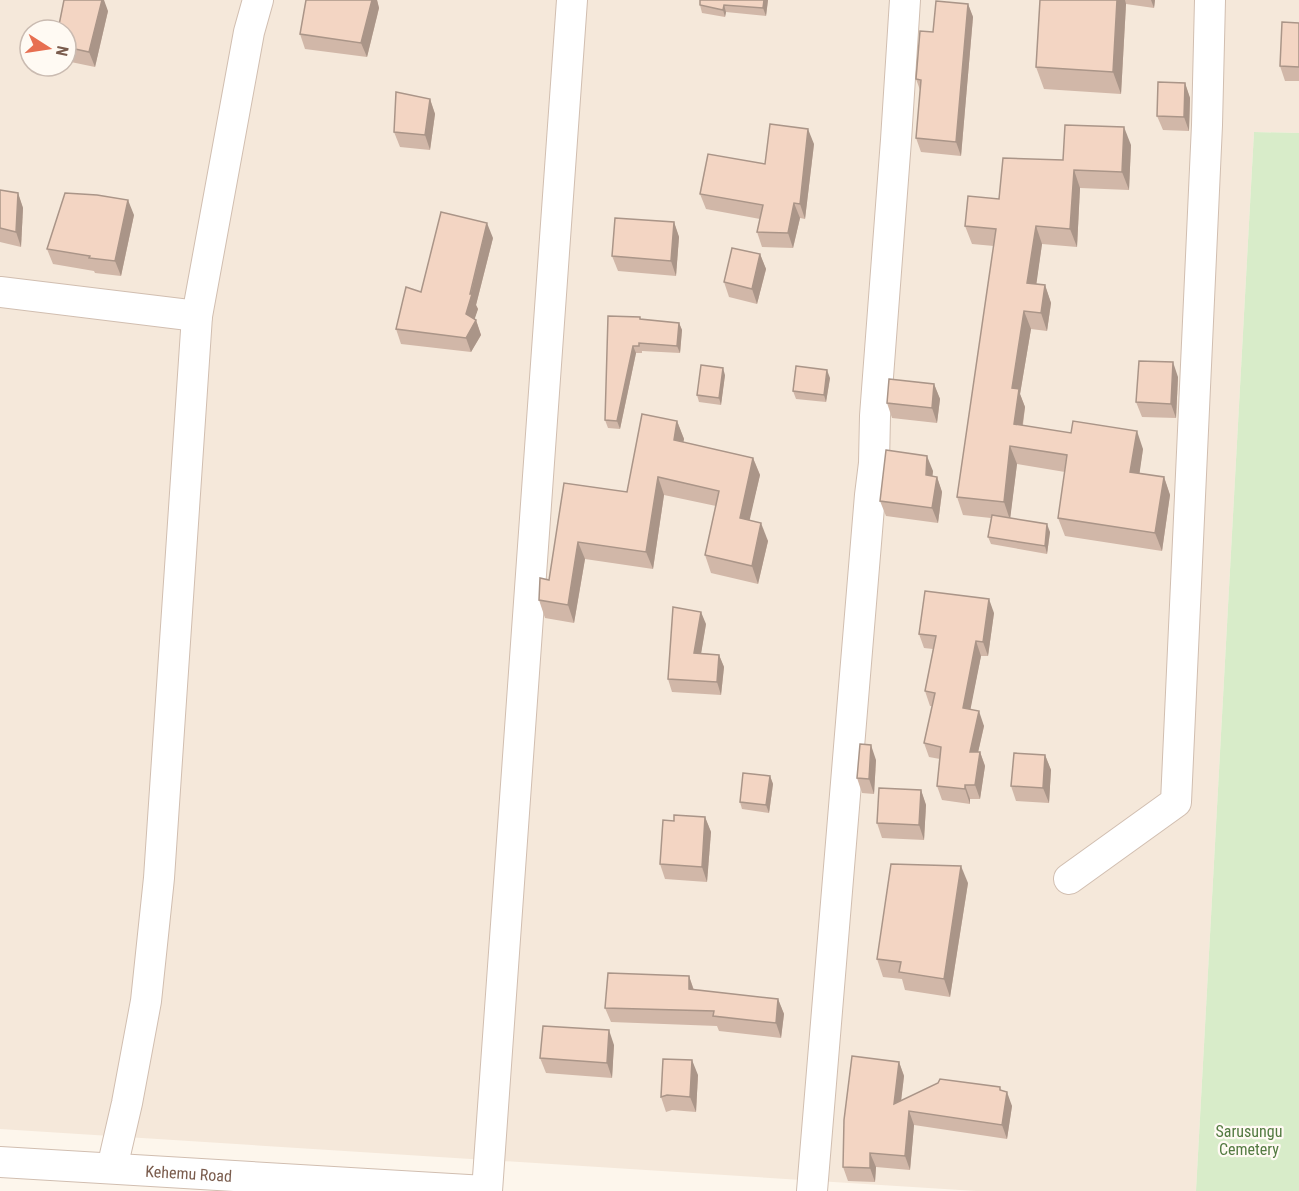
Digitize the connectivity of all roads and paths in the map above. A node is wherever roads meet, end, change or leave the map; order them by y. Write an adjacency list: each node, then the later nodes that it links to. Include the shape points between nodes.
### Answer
1 (258, 0): 6 (street)
2 (572, 0): 10 (street)
3 (905, 0): 11 (street, via 874,463)
4 (1210, 0): 7 (street, via 1176,802)
5 (0, 292): 6 (street)
6 (197, 316): 9 (street, via 158,890 146,1001)
7 (1069, 879)
8 (0, 1162): 9 (street, Kehemu Road)
9 (112, 1168): 10 (street, Kehemu Road)
10 (486, 1191)
11 (812, 1191)

